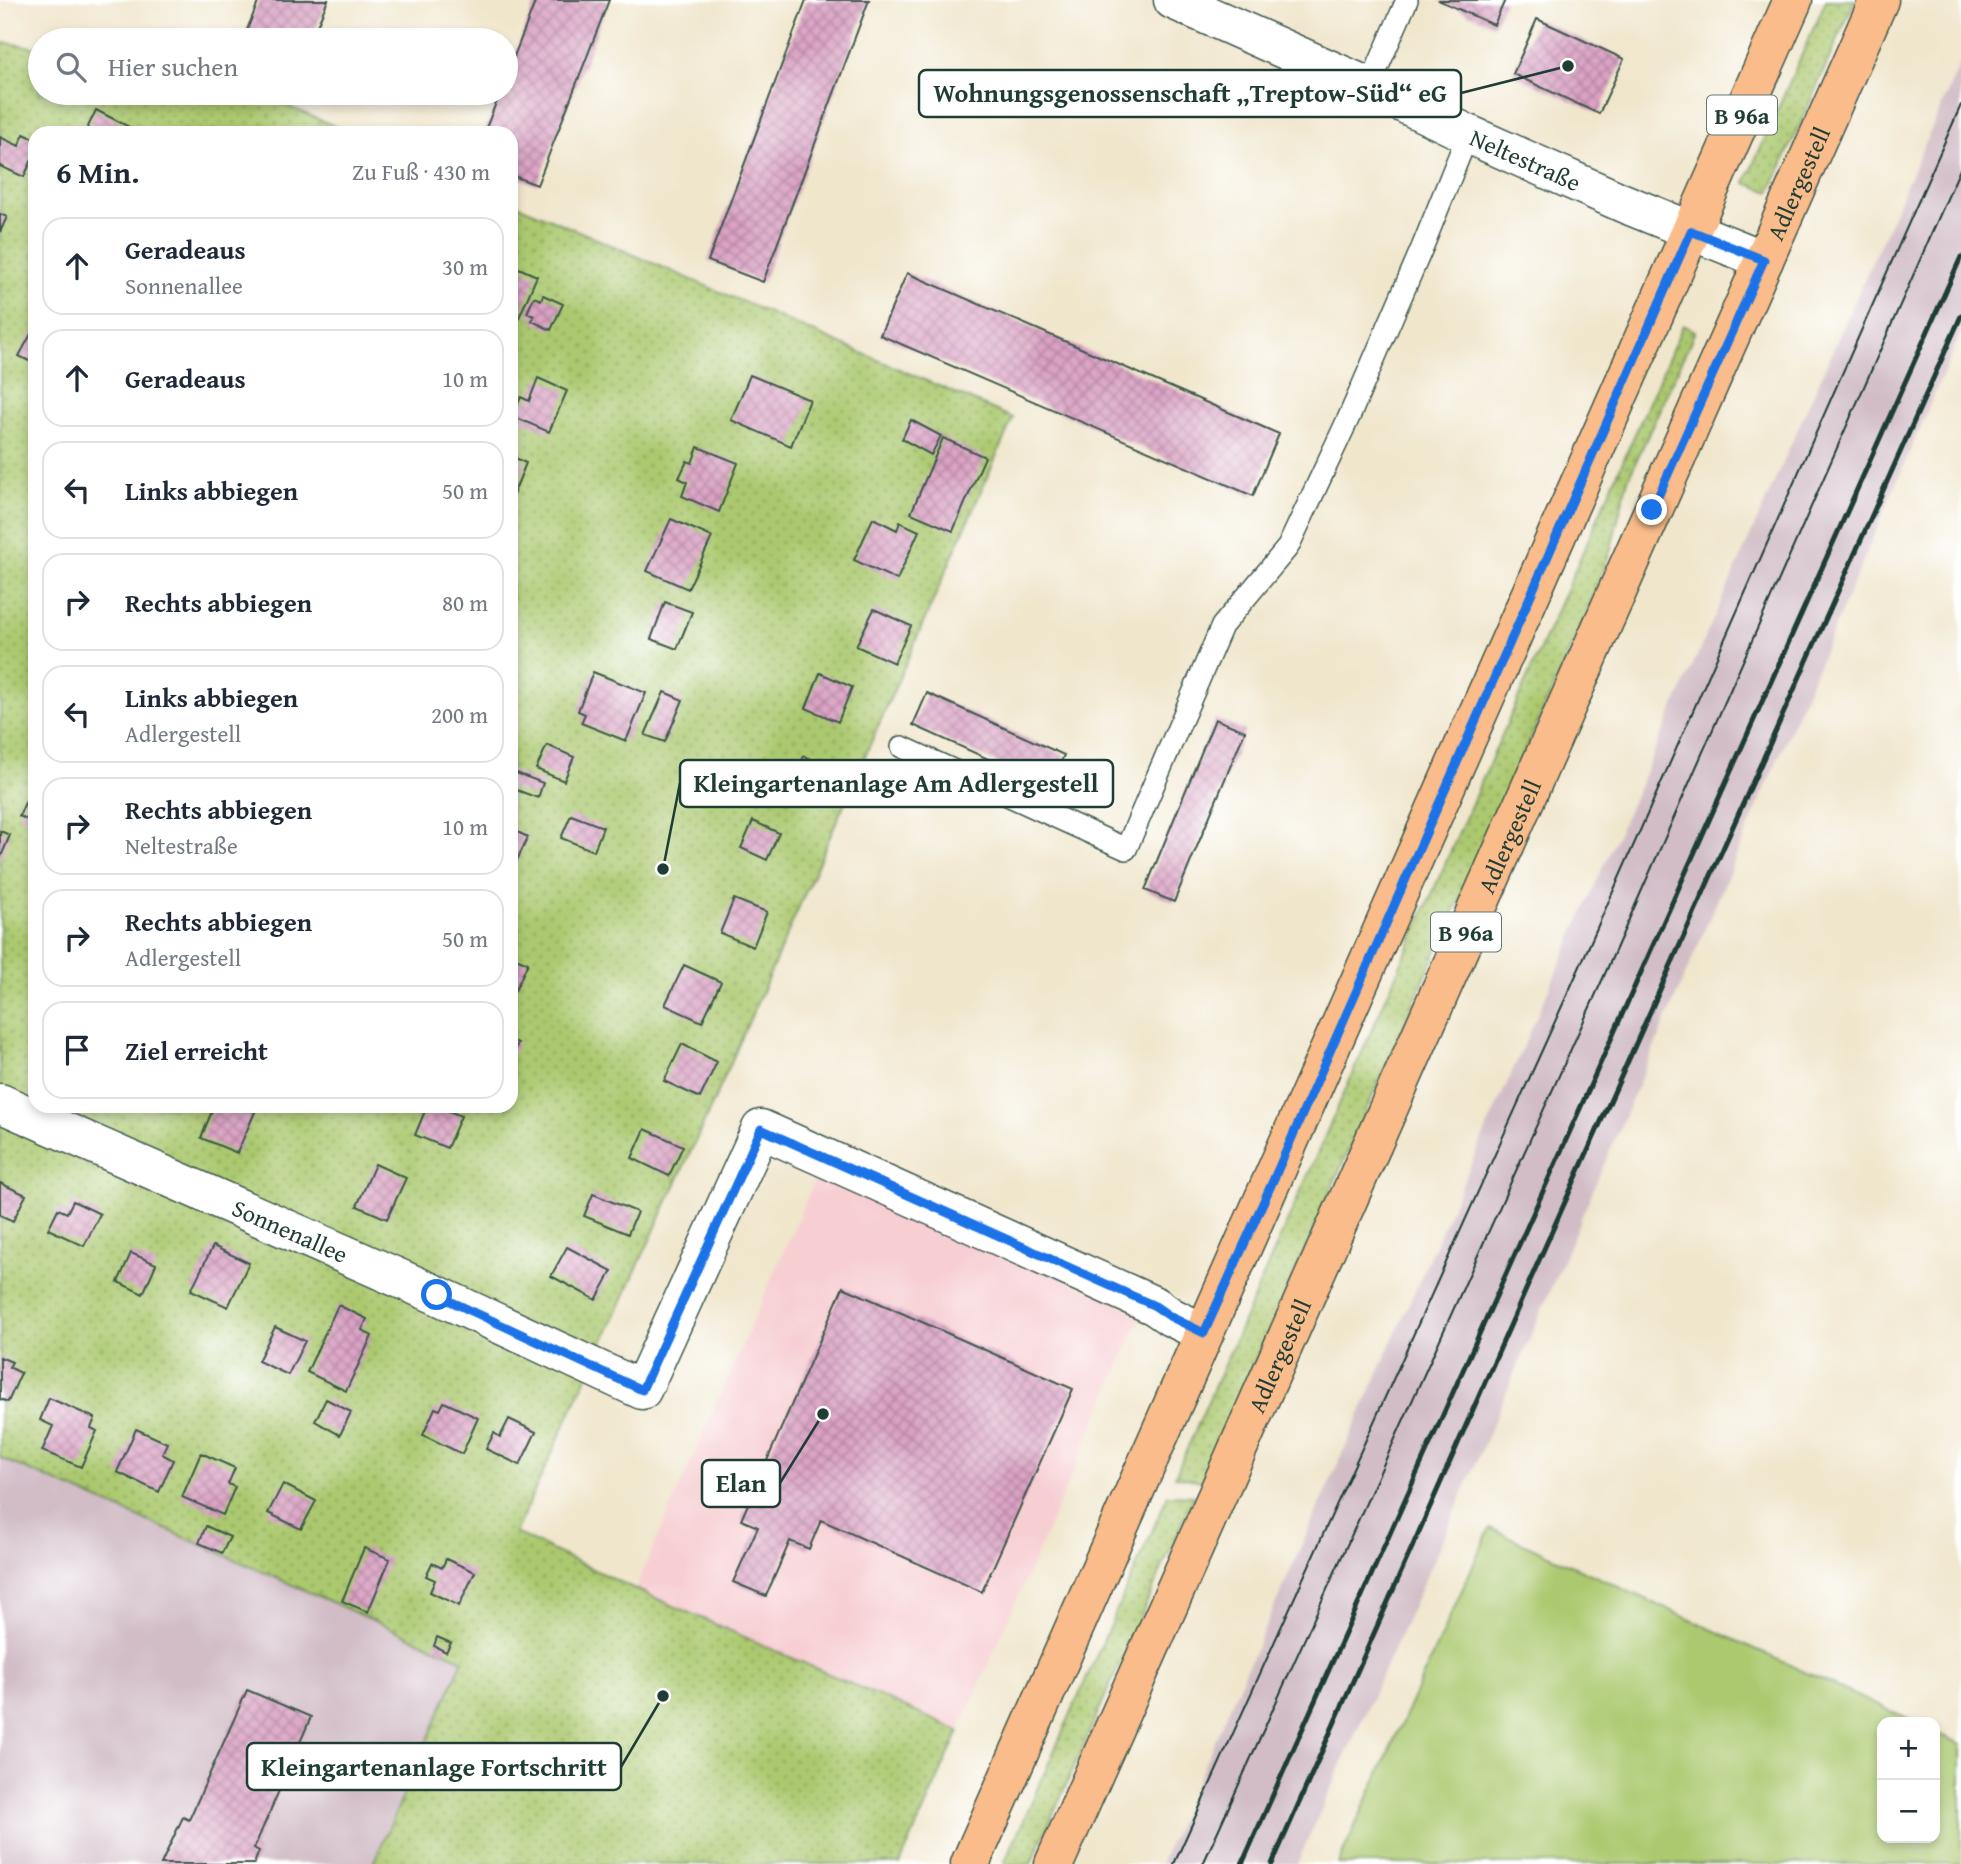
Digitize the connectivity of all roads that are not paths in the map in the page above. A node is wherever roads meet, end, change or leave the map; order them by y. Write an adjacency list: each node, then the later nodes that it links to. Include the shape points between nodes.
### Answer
1 (1173, 0): 5 (street, Neltestraße)
2 (1407, 0): 5 (lane)
3 (1793, 0): 7 (main road, B 96a)
4 (1879, 0): 8 (main road, Adlergestell / B 96a)
5 (1369, 86): 6 (street, Neltestraße)
6 (1468, 134): 7 (street, Neltestraße); 9 (lane, via 1349,418 1294,536 1222,626 1126,849)
7 (1691, 231): 8 (street, Neltestraße); 11 (main road, B 96a)
8 (1764, 260): 13 (main road, Adlergestell / B 96a)
9 (902, 747)
10 (0, 1103): 11 (street, Sonnenallee, via 642,1390 761,1129 1155,1306)
11 (1204, 1333): 12 (main road, B 96a)
12 (970, 1864)
13 (1054, 1864)

